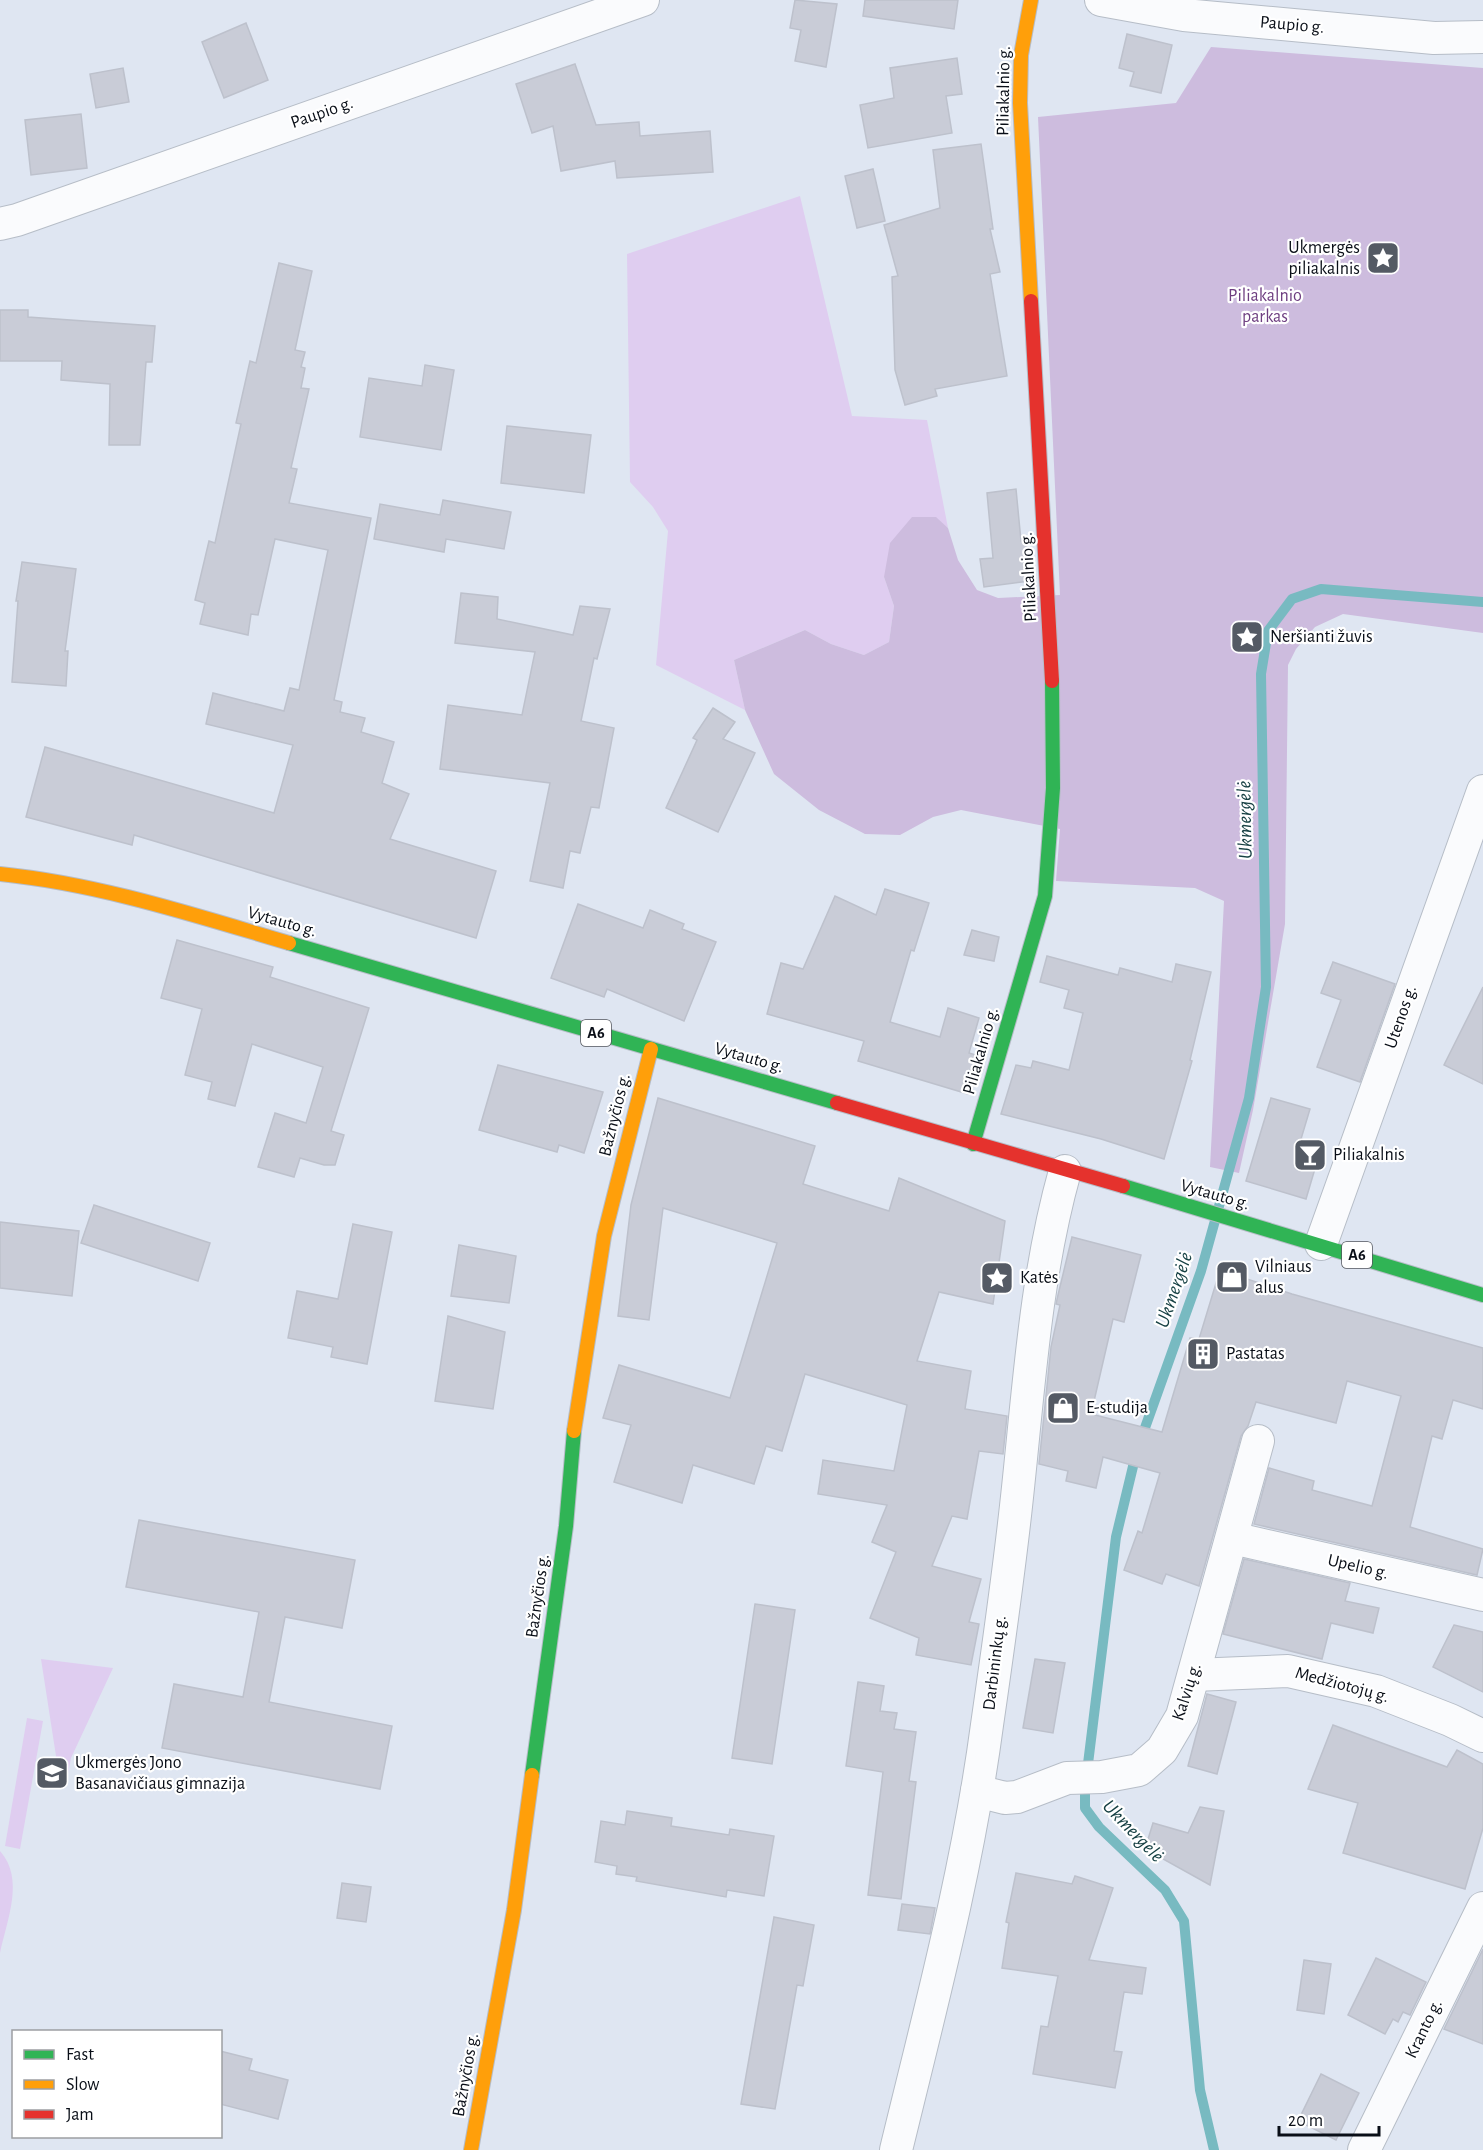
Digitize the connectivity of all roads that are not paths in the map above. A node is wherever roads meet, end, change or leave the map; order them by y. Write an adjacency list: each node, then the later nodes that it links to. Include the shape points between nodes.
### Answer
1 (643, 0): 5 (street, Paupio g.)
2 (1031, 0): 9 (street, Piliakalnio g., via 1021,55 1020,103 1052,660 1053,788 1045,896)
3 (1101, 0): 4 (street, Paupio g., via 1184,15 1434,38)
4 (1483, 37)
5 (0, 224)
6 (1480, 806): 11 (street, Utenos g.)
7 (0, 874): 8 (street, Vytauto g. / A6, via 57,880 145,901)
8 (651, 1049): 9 (street, Vytauto g. / A6); 20 (street, Bažnyčios g., via 604,1236 572,1443 566,1526 514,1910)
9 (973, 1144): 10 (street, Vytauto g. / A6)
10 (1065, 1171): 11 (street, Vytauto g. / A6); 18 (street, Darbininkų g., via 1036,1309 1017,1499)
11 (1321, 1244): 12 (street, Vytauto g. / A6)
12 (1483, 1295)
13 (1258, 1441): 14 (street, Kalvių g.)
14 (1232, 1538): 15 (street, Upelio g.); 16 (street, Kalvių g.)
15 (1483, 1595)
16 (1194, 1675): 17 (street, Medžiotojų g., via 1288,1671 1376,1691); 18 (street, Kalvių g., via 1182,1716 1162,1749 1139,1770 1067,1778 1017,1797)
17 (1483, 1736)
18 (977, 1791): 21 (street, Darbininkų g.)
19 (1483, 1908): 22 (street, Kranto g.)
20 (471, 2150)
21 (896, 2150)
22 (1364, 2150)

